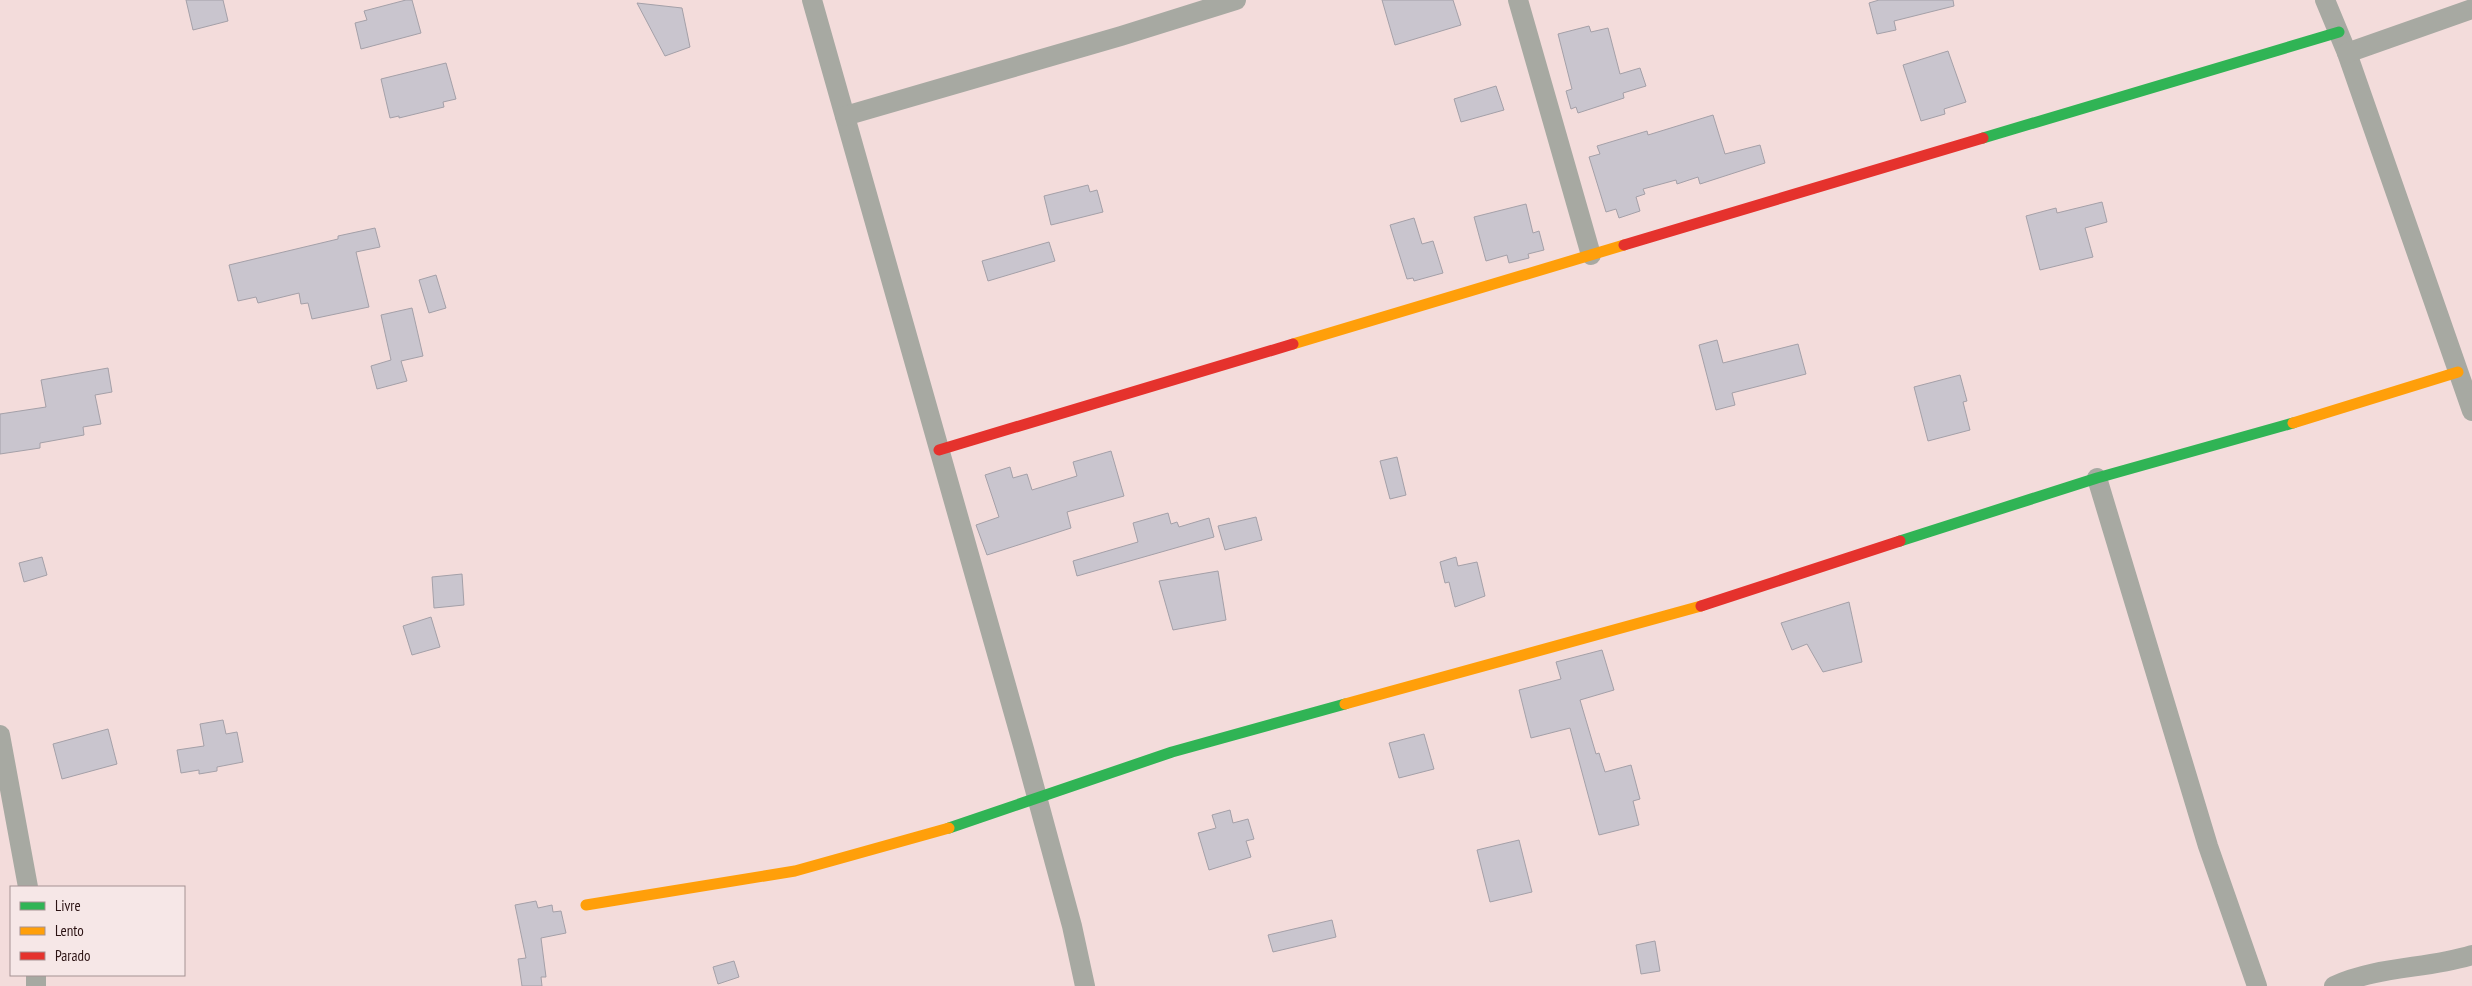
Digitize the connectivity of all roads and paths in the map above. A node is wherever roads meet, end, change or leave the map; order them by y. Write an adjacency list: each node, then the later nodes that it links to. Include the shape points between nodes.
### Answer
1 (812, 0): 8 (street)
2 (1236, 0): 8 (street)
3 (1518, 0): 9 (street)
4 (2325, 0): 6 (street)
5 (2472, 9): 7 (street)
6 (2338, 32): 7 (street); 9 (street)
7 (2347, 53): 10 (street)
8 (845, 116): 12 (street)
9 (1591, 255): 12 (street)
10 (2458, 372): 11 (street); 13 (street)
11 (2472, 411)
12 (939, 450): 15 (street)
13 (2097, 478): 15 (street, via 1691,609 1172,752); 20 (street, via 2208,846)
14 (0, 735): 16 (street)
15 (1038, 799): 17 (street, via 966,823 795,871); 19 (street)
16 (28, 886)
17 (586, 905)
18 (2472, 955): 21 (street, via 2387,970)
19 (1085, 986)
20 (2256, 986)
21 (2334, 986)

